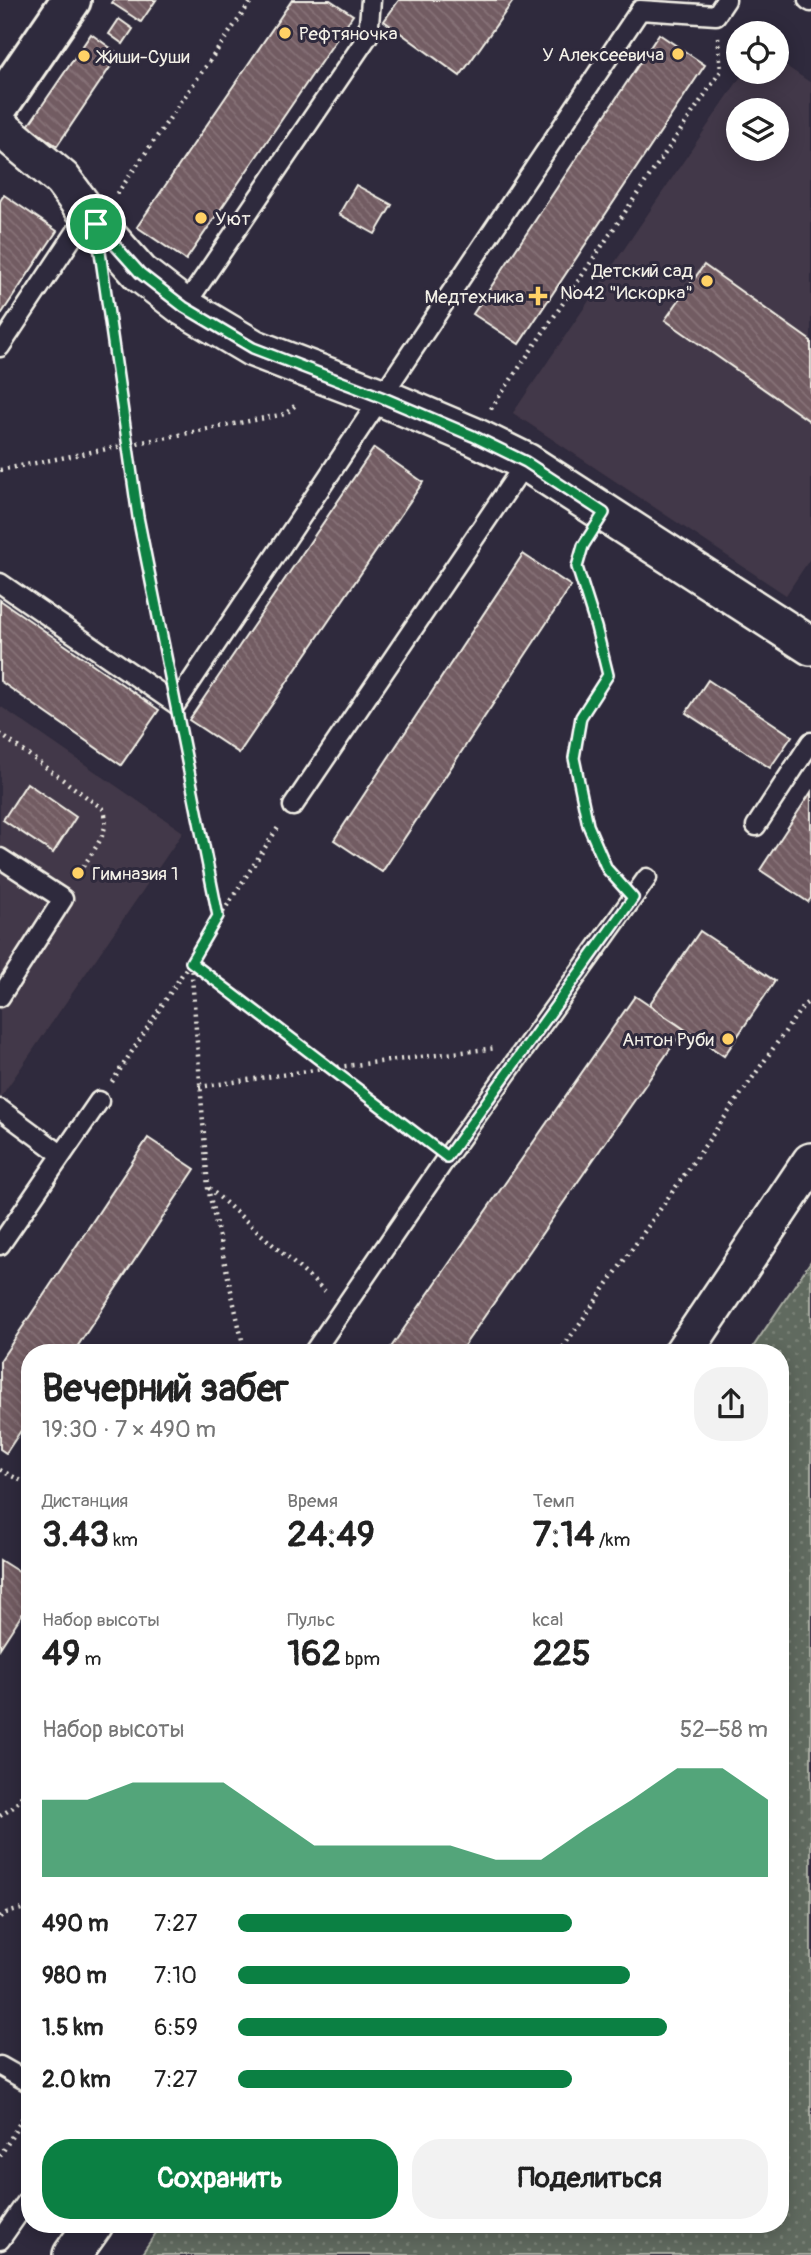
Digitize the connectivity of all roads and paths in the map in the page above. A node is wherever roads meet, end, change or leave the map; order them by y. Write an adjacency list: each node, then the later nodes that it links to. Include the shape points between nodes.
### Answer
1 (71, 0): 5 (street)
2 (252, 0): 7 (path)
3 (371, 0): 9 (lane, via 368,36)
4 (721, 8): 12 (lane, via 640,10); 13 (path, via 721,71)
5 (0, 104)
6 (0, 127): 7 (street, via 62,179)
7 (92, 219): 9 (street, via 140,273); 10 (lane)
8 (104, 279): 14 (path)
9 (184, 307): 11 (street, via 253,348)
10 (0, 347)
11 (328, 378): 12 (street); 14 (path, via 285,414)
12 (381, 397): 13 (street); 20 (lane)
13 (473, 436): 15 (street)
14 (126, 445): 16 (path); 20 (path)
15 (526, 462): 17 (street); 23 (lane)
16 (0, 470)
17 (604, 513): 19 (street); 27 (path, via 583,546 577,567 608,675 581,717 574,758 588,825 607,869)
18 (0, 583): 20 (lane)
19 (811, 646)
20 (176, 704): 29 (path)
21 (0, 734): 28 (path, via 103,808 107,817 106,828)
22 (811, 741): 24 (lane)
23 (293, 806): 29 (path)
24 (756, 826)
25 (0, 858): 28 (lane)
26 (647, 878): 27 (lane)
27 (633, 898): 33 (lane)
28 (63, 899): 31 (lane)
29 (218, 916): 30 (path)
30 (191, 962): 34 (path); 35 (path); 36 (path)
31 (0, 997)
32 (811, 1000): 46 (path)
33 (521, 1053): 34 (path, via 493,1047); 39 (lane)
34 (329, 1068): 35 (path); 39 (path)
35 (199, 1087): 41 (path)
36 (99, 1101): 38 (lane)
37 (0, 1109): 38 (lane)
38 (62, 1155): 42 (lane)
39 (447, 1157): 43 (lane)
40 (811, 1162): 47 (street)
41 (208, 1188): 43 (path); 44 (path)
42 (0, 1245)
43 (343, 1307): 45 (lane)
44 (243, 1344)
45 (319, 1344)
46 (565, 1344)
47 (689, 1344)
48 (0, 1469): 49 (path)
49 (21, 1480)
50 (21, 1797): 51 (path)
51 (0, 1816)
52 (21, 1909): 53 (path)
53 (0, 1917)
54 (0, 2066): 55 (lane)
55 (21, 2078)
56 (21, 2122): 57 (path)
57 (0, 2156)
58 (21, 2210): 59 (lane)
59 (0, 2240)

